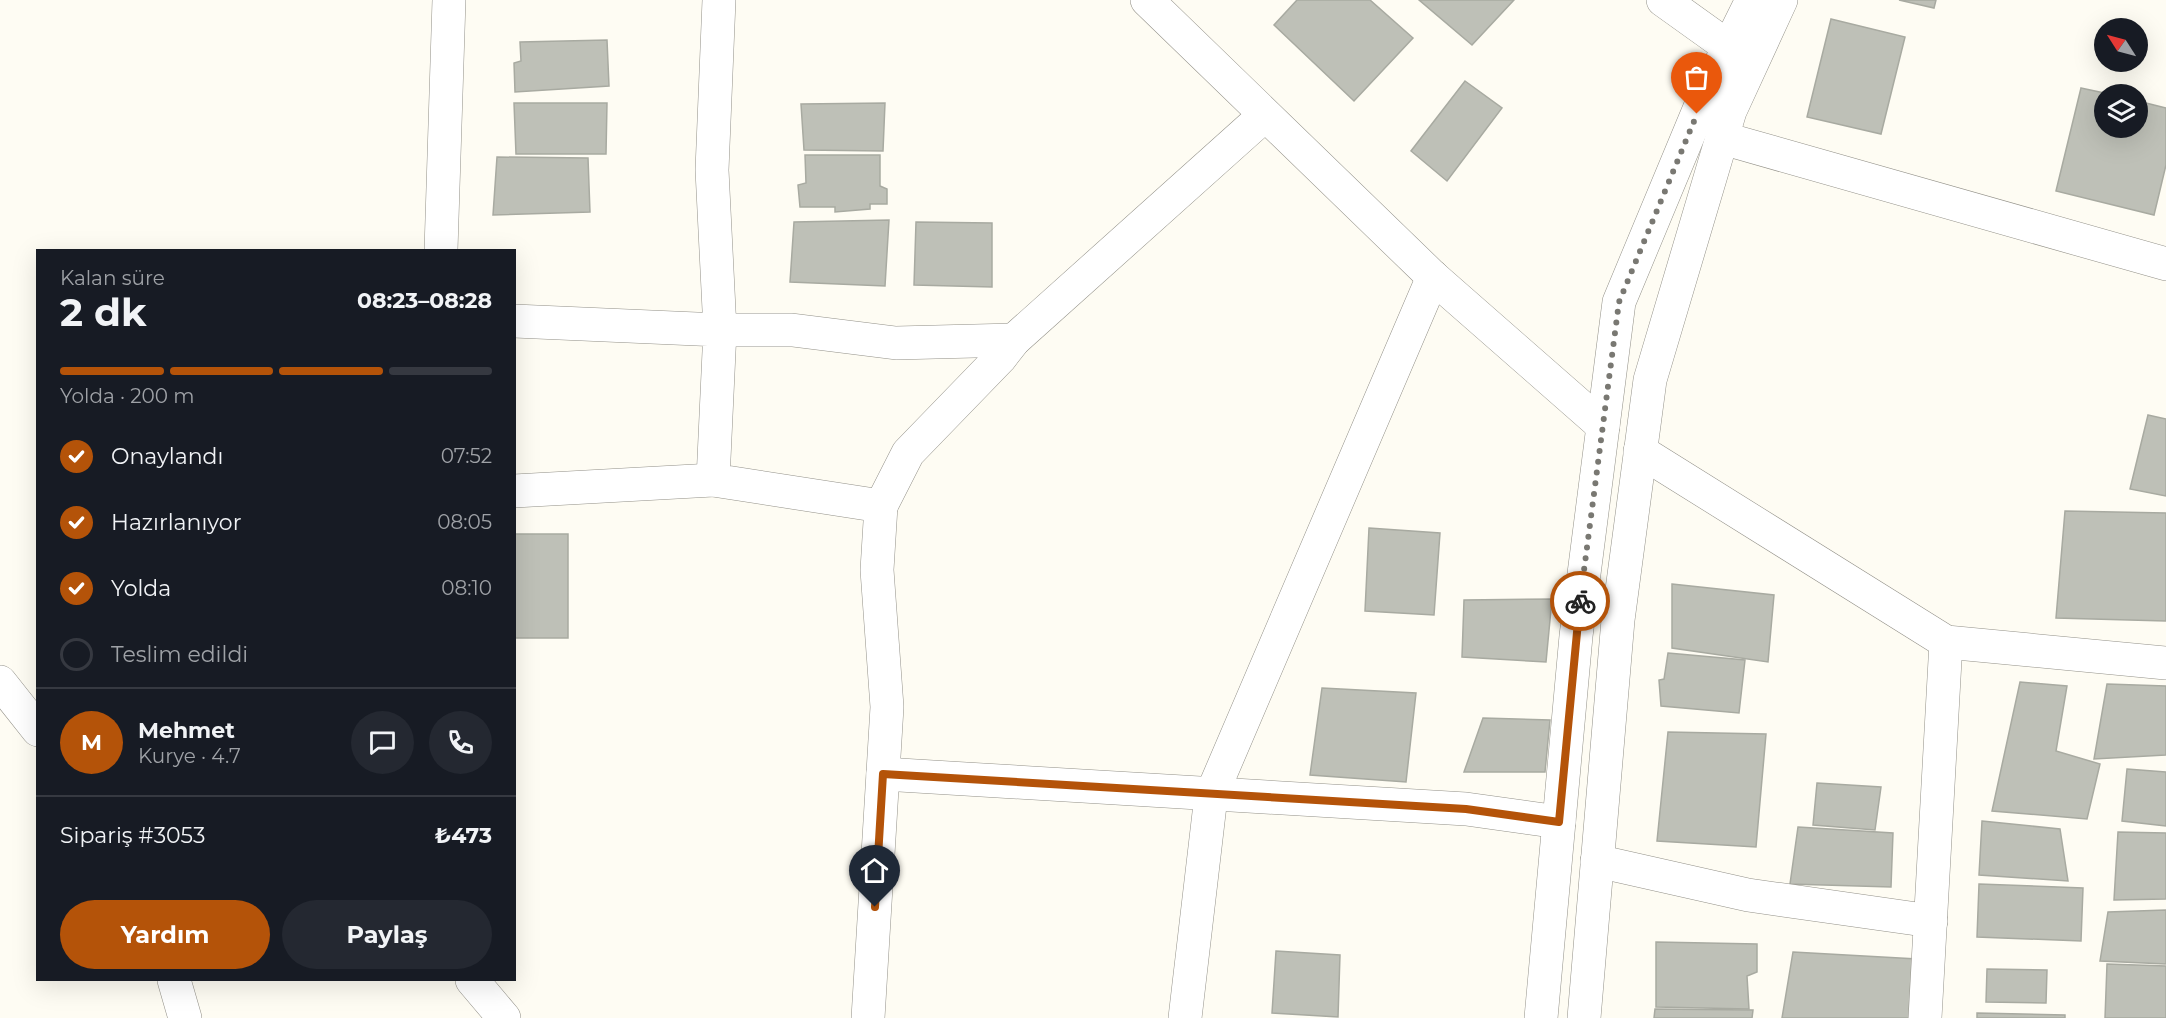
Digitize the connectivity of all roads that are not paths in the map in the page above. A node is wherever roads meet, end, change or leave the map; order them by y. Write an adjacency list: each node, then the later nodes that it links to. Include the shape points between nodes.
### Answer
1 (449, 0): 10 (street)
2 (718, 0): 14 (street, via 712,170)
3 (1147, 0): 8 (street)
4 (1663, 0): 7 (street)
5 (1752, 0): 7 (street)
6 (1781, 0): 9 (street, via 1730,111)
7 (1730, 48): 16 (street, via 1706,93 1619,302)
8 (1265, 115): 12 (street); 15 (street)
9 (1722, 138): 11 (street); 17 (street, via 1650,380)
10 (441, 249)
11 (2166, 264)
12 (1433, 277): 16 (street); 26 (street)
13 (516, 321): 14 (street)
14 (720, 330): 15 (street, via 792,330 896,343); 18 (street)
15 (1014, 340): 20 (street, via 908,453)
16 (1603, 426): 27 (street, via 1576,636)
17 (1640, 451): 21 (street); 28 (street, via 1618,620)
18 (713, 480): 19 (street); 20 (street)
19 (516, 490)
20 (881, 506): 25 (street, via 877,570 888,707)
21 (1946, 642): 22 (street); 29 (street)
22 (2166, 663)
23 (0, 682): 24 (street)
24 (36, 727)
25 (883, 774): 26 (street); 34 (street)
26 (1211, 796): 27 (street, via 1466,809); 35 (street)
27 (1559, 822): 36 (street)
28 (1597, 861): 29 (street, via 1748,895); 37 (street)
29 (1931, 921): 38 (street)
30 (174, 981): 32 (street)
31 (473, 981): 33 (street)
32 (185, 1018)
33 (504, 1018)
34 (868, 1018)
35 (1185, 1018)
36 (1541, 1018)
37 (1584, 1018)
38 (1925, 1018)

